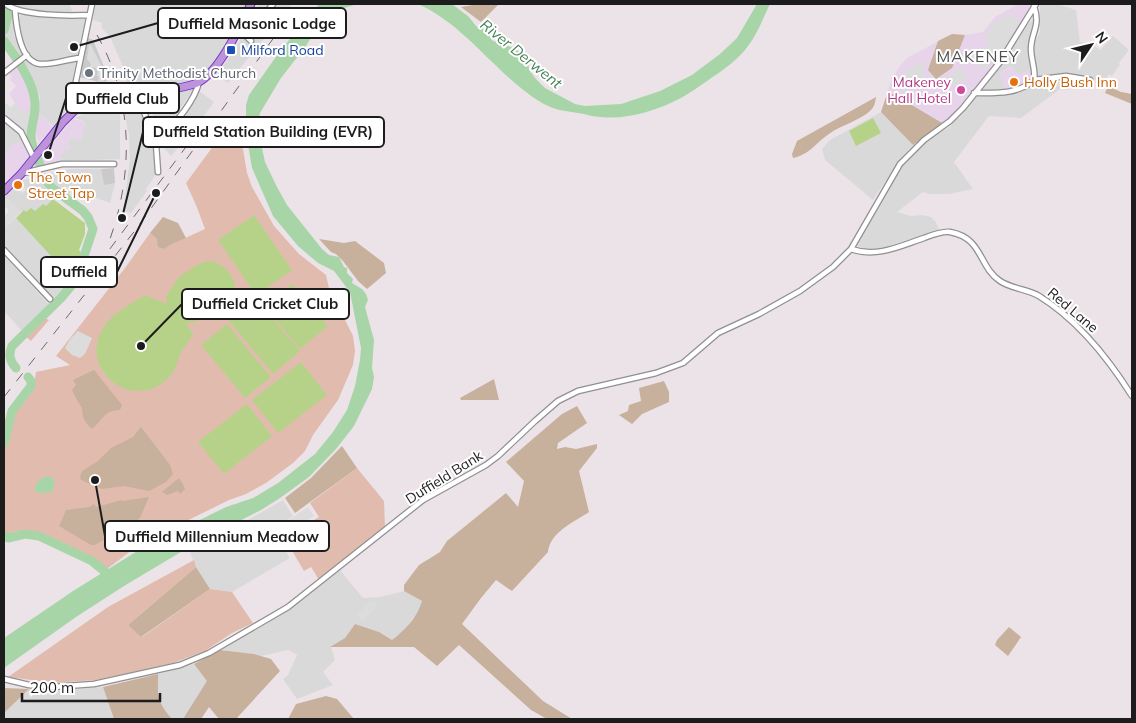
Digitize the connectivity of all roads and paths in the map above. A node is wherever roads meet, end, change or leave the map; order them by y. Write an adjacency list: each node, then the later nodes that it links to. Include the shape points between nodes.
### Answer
1 (92, 4): 6 (street)
2 (251, 4): 13 (highway, via 229,46 210,73)
3 (273, 4): 7 (street, via 247,37)
4 (1035, 5): 11 (street, via 1036,29 1030,47); 15 (street, Duffield Bank, via 1000,62)
5 (8, 8): 6 (street, via 60,16); 8 (street)
6 (89, 15): 9 (street)
7 (251, 41)
8 (27, 55): 9 (street, via 39,64); 10 (street)
9 (80, 58): 16 (street, via 72,100)
10 (4, 73)
11 (1034, 80): 12 (street, via 1066,76); 15 (street, via 1006,93)
12 (1090, 80)
13 (199, 82): 14 (highway); 18 (street, via 185,108)
14 (137, 93): 16 (highway, bridge, via 89,103); 18 (street)
15 (974, 93): 24 (street, Duffield Bank, via 950,121 924,140 900,164)
16 (74, 111): 19 (highway)
17 (4, 118): 19 (street, via 21,132)
18 (156, 144): 21 (street)
19 (34, 157): 22 (highway)
20 (114, 164): 22 (street, via 62,164)
21 (158, 172)
22 (22, 173): 23 (highway)
23 (4, 191)
24 (851, 249): 27 (street, Red Lane, via 885,252 949,232 974,242 988,268 999,280 1036,294 1082,331 1116,370); 28 (street, Duffield Bank, via 800,291 718,333 683,363 656,373 578,391 558,401 492,460 424,500 288,607 209,653 180,665 94,684 52,687)
25 (4, 250): 26 (street)
26 (50, 299)
27 (1132, 396)
28 (4, 679)

